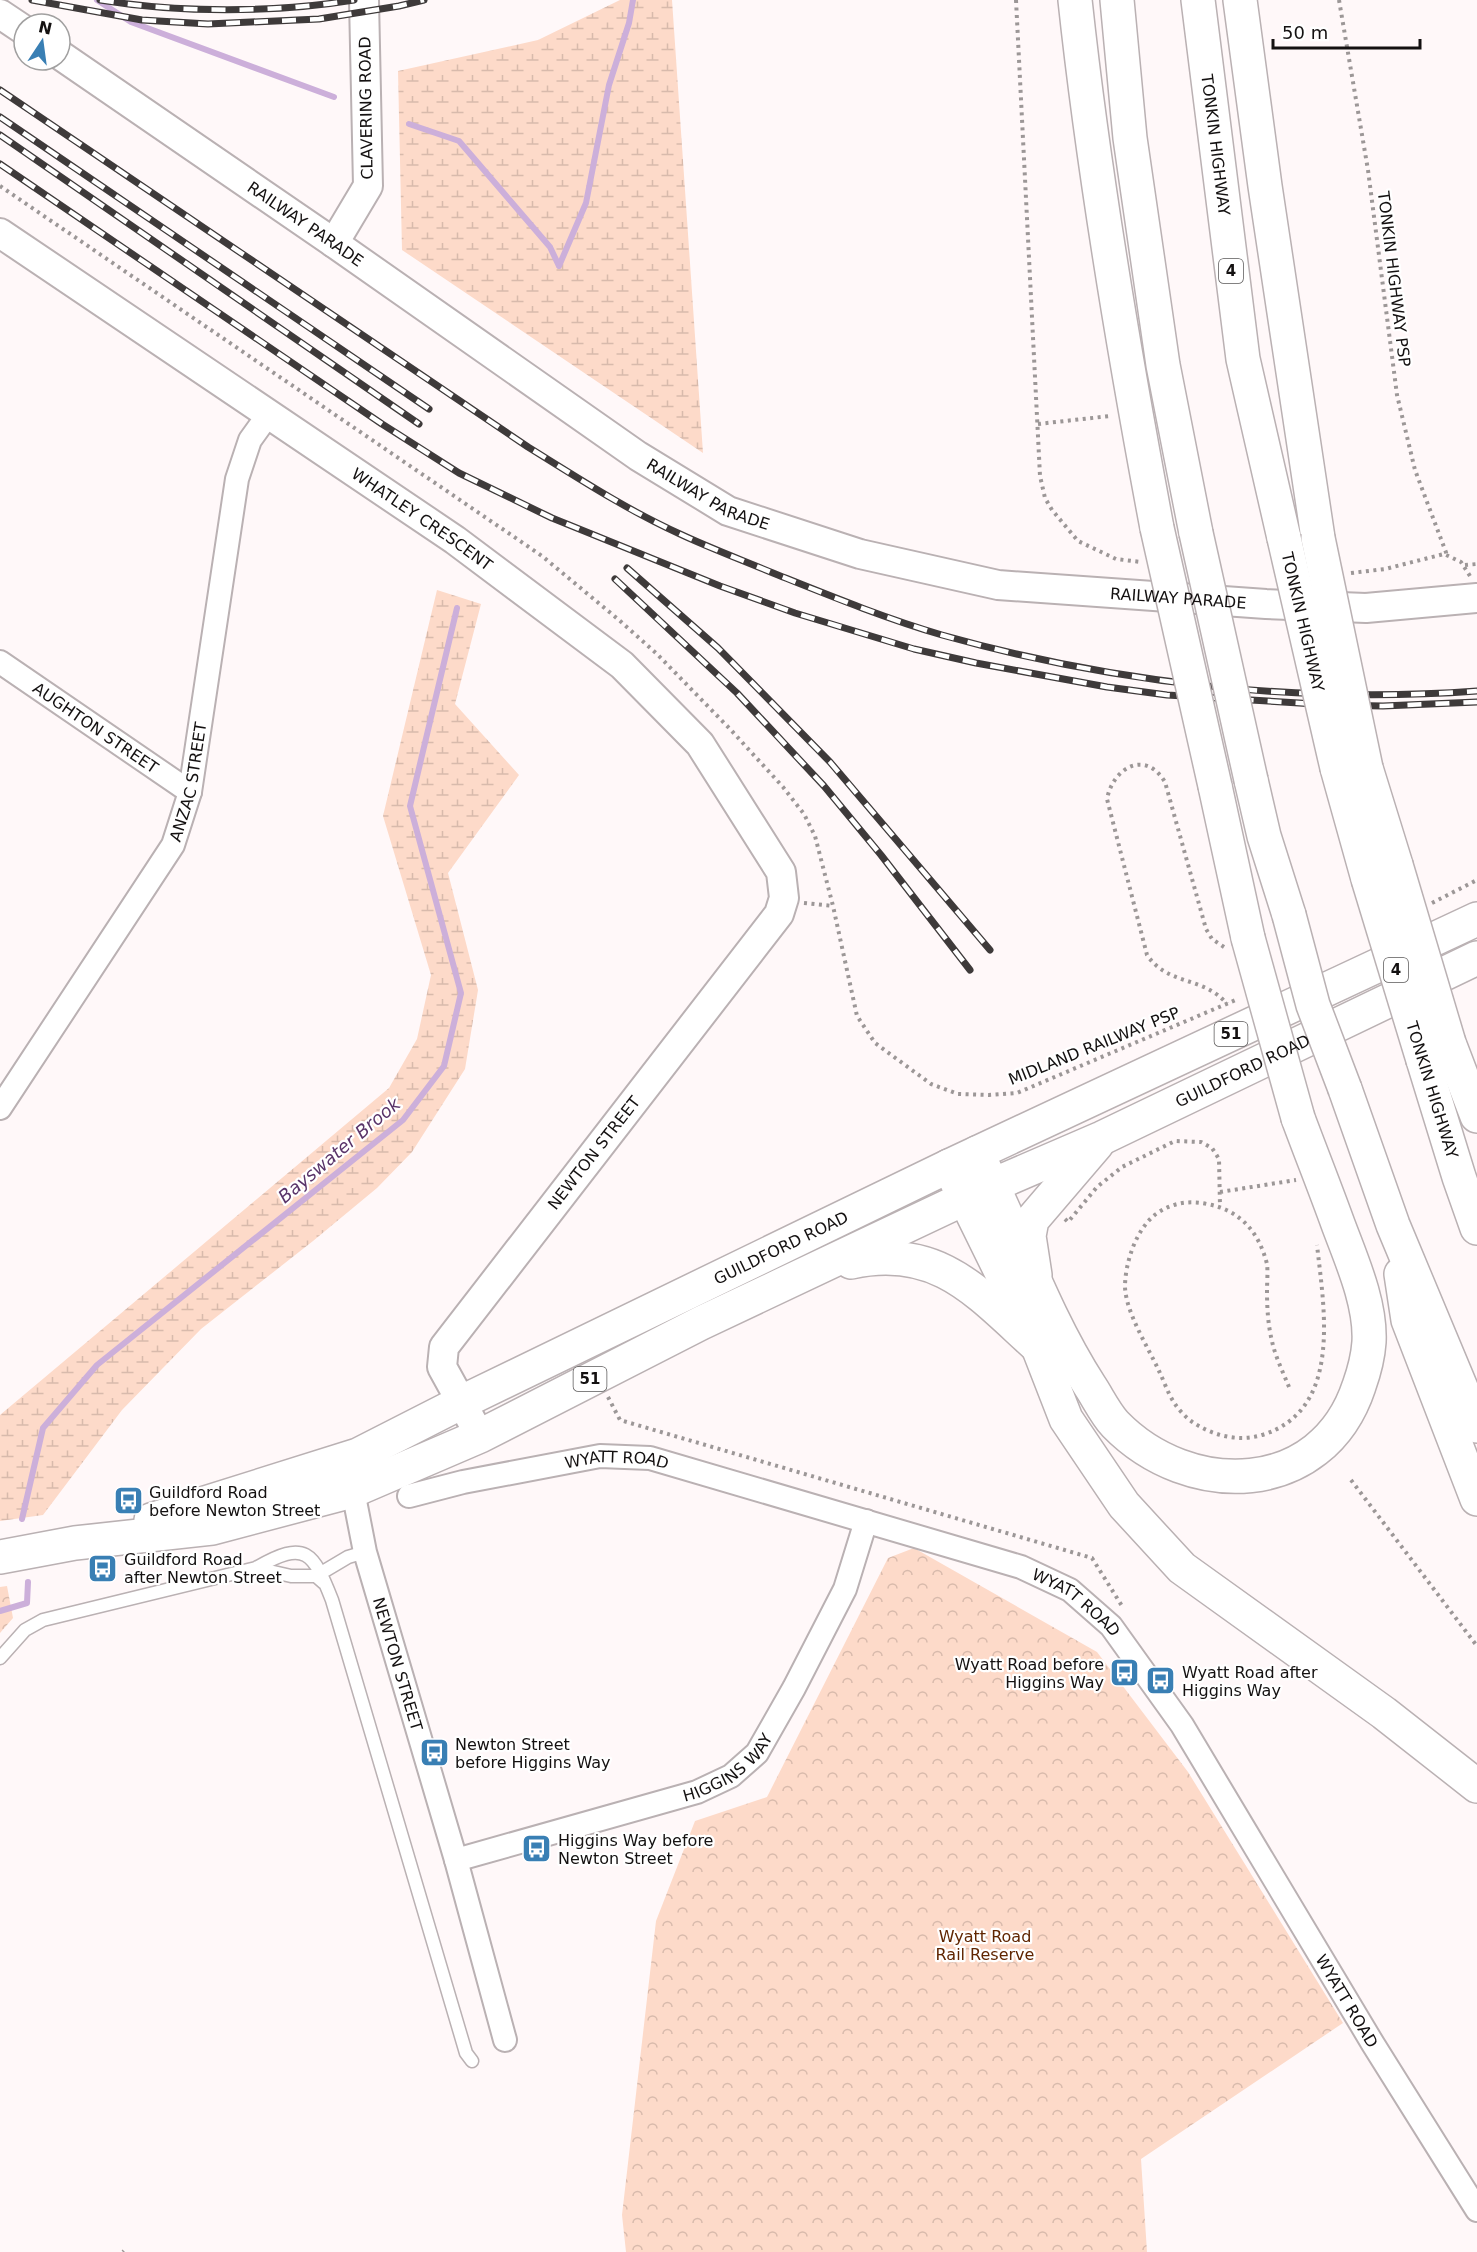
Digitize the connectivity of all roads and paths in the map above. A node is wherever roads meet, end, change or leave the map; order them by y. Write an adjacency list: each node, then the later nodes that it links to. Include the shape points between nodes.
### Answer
1 (364, 0): 10 (street, CLAVERING ROAD, via 368,186)
2 (1016, 0): 13 (path)
3 (1076, 0): 27 (highway, bridge, via 1085,91 1125,361 1157,528 1215,786)
4 (1117, 0): 39 (highway, bridge, via 1130,138 1163,365 1251,780 1313,1005)
5 (1198, 0): 20 (highway, TONKIN HIGHWAY / 4, bridge, via 1243,359 1284,538)
6 (1240, 0): 20 (highway, bridge)
7 (1339, 0): 14 (path, TONKIN HIGHWAY PSP, via 1368,170 1397,395 1414,470)
8 (72, 63): 10 (street, RAILWAY PARADE)
9 (0, 233): 11 (street, WHATLEY CRESCENT)
10 (334, 243): 18 (street, RAILWAY PARADE, via 638,456 728,511 860,554 998,585 1366,608)
11 (268, 415): 21 (street, ANZAC STREET, via 250,440 237,479); 22 (street, WHATLEY CRESCENT, via 455,540 622,664 700,744)
12 (1113, 416): 13 (path)
13 (1038, 424): 15 (path, via 1041,476 1052,510 1078,541 1116,559)
14 (1448, 555)
15 (1146, 563)
16 (1477, 564): 17 (path)
17 (1464, 566)
18 (1477, 598)
19 (0, 662): 21 (street, AUGHTON STREET)
20 (1352, 768): 29 (highway, TONKIN HIGHWAY / 4, bridge)
21 (190, 792): 30 (street, ANZAC STREET, via 173,845)
22 (781, 872): 47 (street, NEWTON STREET, via 784,898 779,914 444,1347 442,1367)
23 (1477, 880): 24 (path)
24 (1432, 904)
25 (833, 906): 27 (path, MIDLAND RAILWAY PSP, via 857,1016 875,1043 931,1084 958,1094 1017,1093 1227,1004 1212,990 1163,972 1147,955 1107,800 1110,786 1124,770 1141,765 1160,774 1206,929 1220,946)
26 (1477, 919): 33 (highway, GUILDFORD ROAD / 51)
27 (1239, 943): 43 (highway, bridge, via 1298,1118 1357,1275 1369,1341 1355,1399 1340,1425 1306,1457 1268,1472 1233,1477 1176,1466 1155,1456 1114,1423 1078,1368)
28 (1477, 958): 32 (highway, GUILDFORD ROAD / 51)
29 (1436, 1052): 31 (highway); 40 (highway, TONKIN HIGHWAY / 4, via 1459,1178)
30 (0, 1108)
31 (1477, 1116)
32 (1102, 1138): 35 (highway, GUILDFORD ROAD / 51); 37 (highway)
33 (963, 1160): 35 (highway); 47 (highway, GUILDFORD ROAD / 51)
34 (1305, 1178): 36 (path)
35 (979, 1192): 42 (highway, GUILDFORD ROAD / 51); 43 (highway); 44 (highway)
36 (1220, 1192): 37 (path, via 1219,1160 1212,1148 1201,1142 1175,1141 1122,1167 1097,1187 1068,1222); 38 (path)
37 (1046, 1203): 43 (highway, via 1032,1220 1029,1236)
38 (1220, 1206): 41 (path, via 1194,1201 1157,1213 1136,1240 1125,1287 1129,1307 1174,1403 1192,1422 1214,1433 1252,1438 1270,1432 1295,1418 1308,1400 1319,1375 1326,1339); 45 (path, via 1244,1219 1256,1236 1267,1265 1272,1342)
39 (1393, 1225): 48 (highway); 54 (highway, via 1408,1320)
40 (1477, 1228)
41 (1315, 1234)
42 (812, 1270): 44 (highway, via 888,1256 931,1265 976,1291); 49 (highway, GUILDFORD ROAD / 51)
43 (1036, 1281)
44 (1038, 1347): 64 (highway, via 1066,1419 1092,1460 1124,1505 1182,1568 1384,1713)
45 (1289, 1388)
46 (607, 1395): 61 (path, via 620,1420 1092,1558)
47 (462, 1402): 49 (street, NEWTON STREET); 50 (highway, GUILDFORD ROAD / 51)
48 (1477, 1426)
49 (480, 1436): 52 (highway, GUILDFORD ROAD / 51)
50 (340, 1461): 52 (street, NEWTON STREET); 56 (highway, GUILDFORD ROAD / 51)
51 (1351, 1480): 62 (path)
52 (352, 1491): 56 (highway, GUILDFORD ROAD / 51, via 212,1528); 57 (street, NEWTON STREET)
53 (409, 1496): 55 (street, WYATT ROAD, via 600,1456 650,1458)
54 (1477, 1499)
55 (867, 1521): 65 (street, HIGGINS WAY, via 845,1589 794,1688 757,1753 731,1776 697,1792); 68 (street, WYATT ROAD, via 1021,1567 1070,1590 1111,1626 1182,1725)
56 (75, 1543): 58 (highway, GUILDFORD ROAD / 51)
57 (365, 1552): 60 (lane, via 348,1557); 65 (street, NEWTON STREET)
58 (0, 1557)
59 (256, 1568): 60 (lane); 60 (lane, via 273,1558 299,1551 308,1555); 63 (lane, via 43,1620 24,1630)
60 (320, 1578): 67 (lane, via 466,2053)
61 (1123, 1608)
62 (1477, 1646)
63 (0, 1658)
64 (1477, 1786)
65 (456, 1860): 66 (street, NEWTON STREET)
66 (505, 2040)
67 (472, 2061)
68 (1477, 2210)

